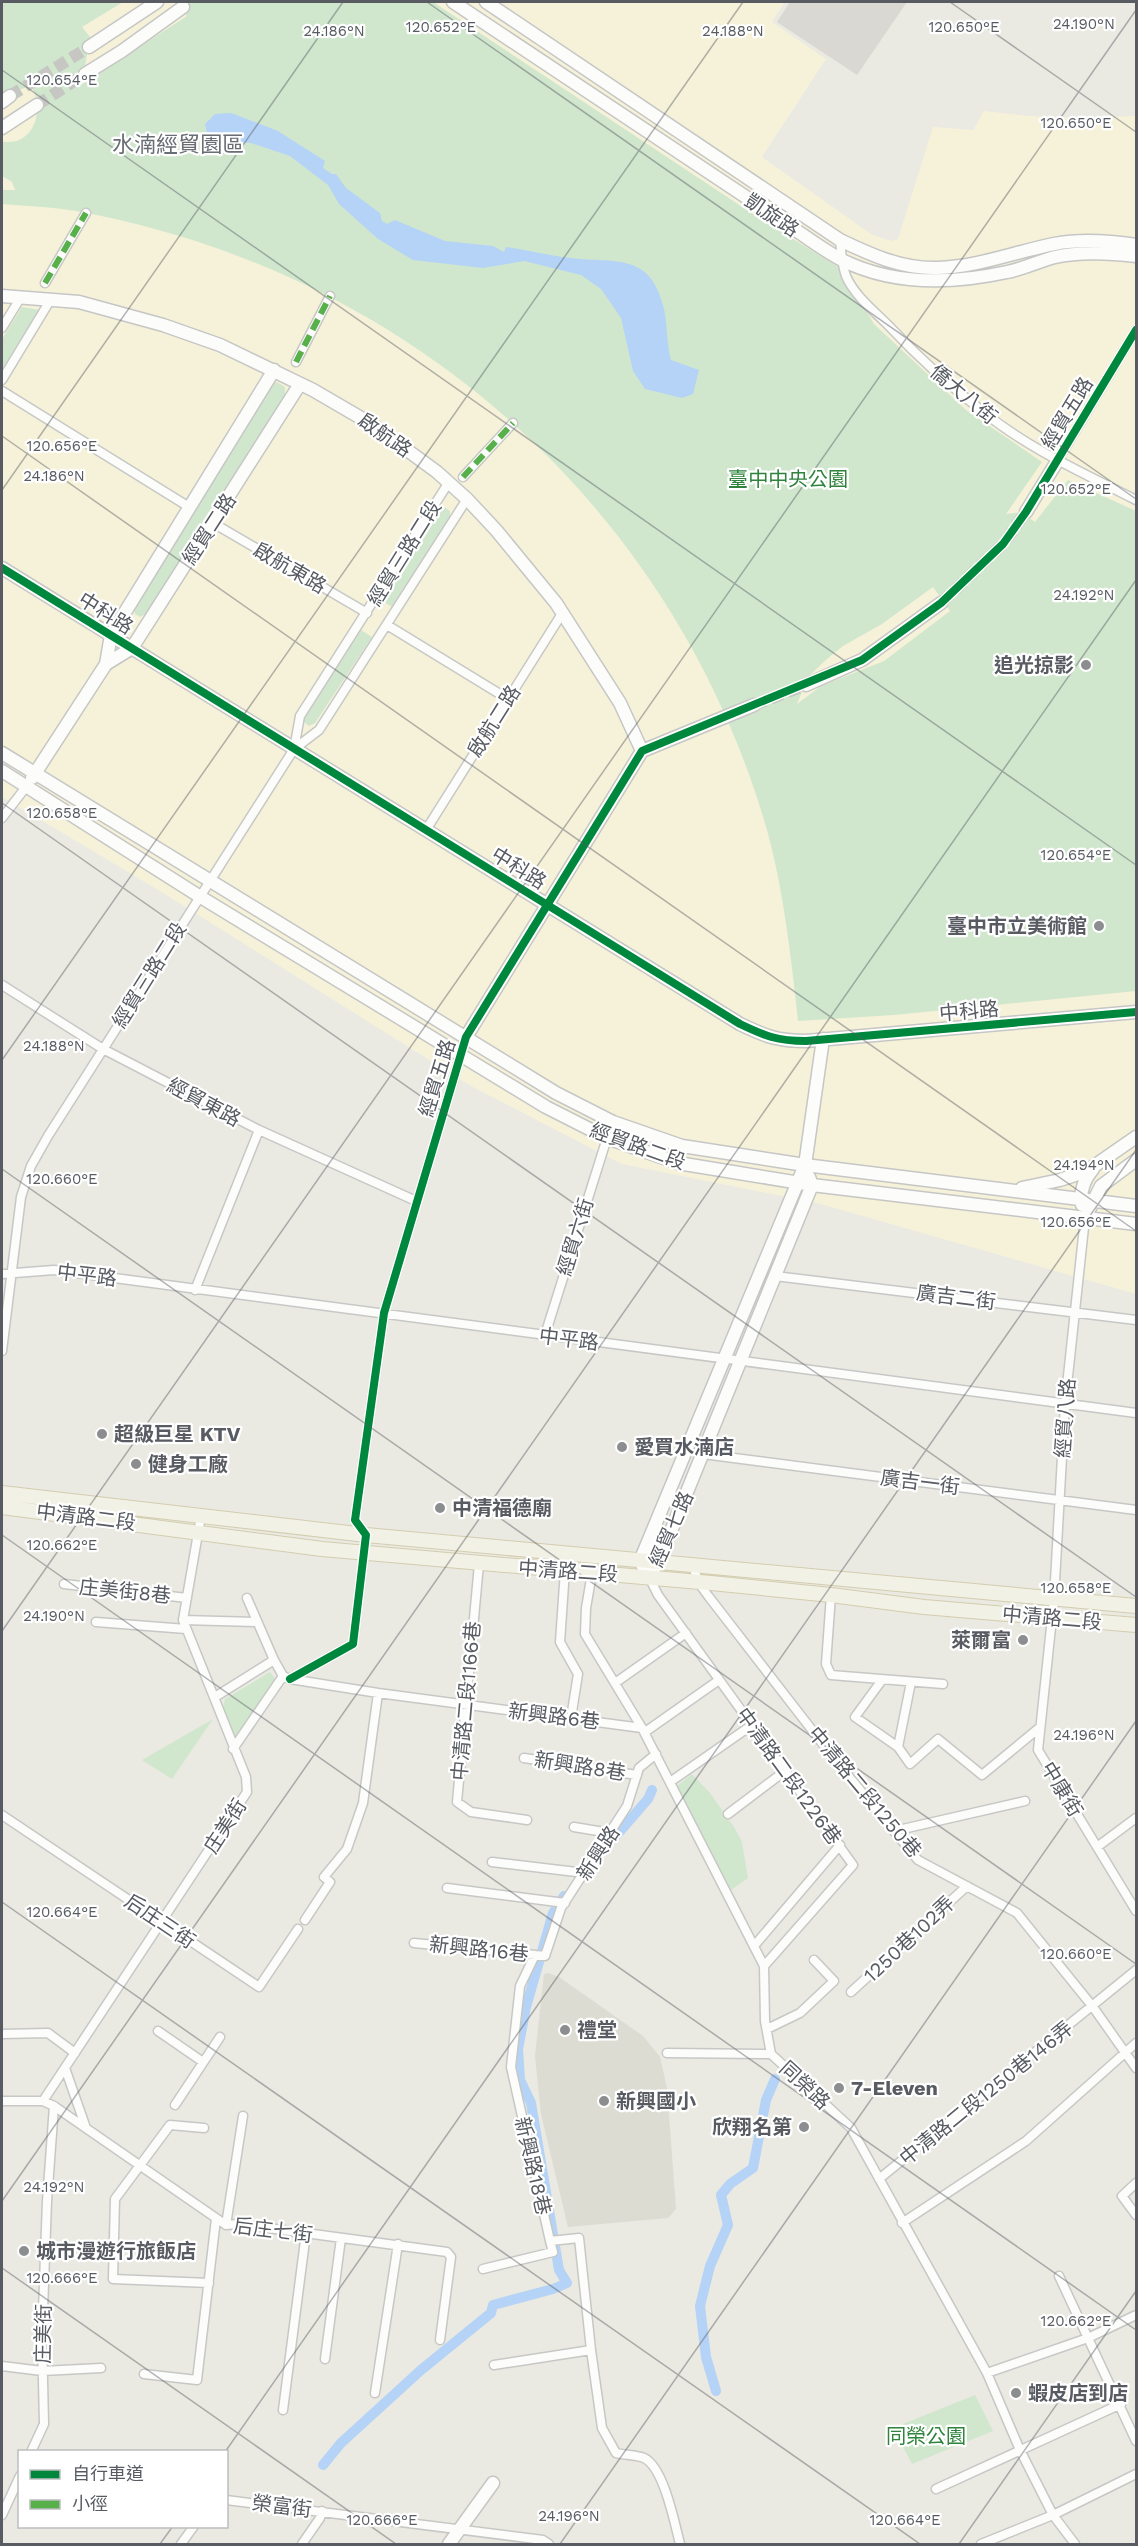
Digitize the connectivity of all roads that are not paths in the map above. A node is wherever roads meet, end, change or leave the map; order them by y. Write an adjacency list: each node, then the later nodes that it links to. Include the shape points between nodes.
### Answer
1 (157, 2): 5 (street)
2 (453, 2): 13 (street, 凱旋路)
3 (486, 2): 10 (street, 凱旋路)
4 (183, 7): 6 (street)
5 (89, 46)
6 (85, 74)
7 (37, 105): 8 (street)
8 (2, 128)
9 (86, 213): 14 (street)
10 (840, 240): 11 (street, 凱旋路, via 893,262 935,268 1062,243); 13 (street, 僑大八街)
11 (1137, 244)
12 (1137, 256): 13 (street, 凱旋路, via 1111,253 1056,257 1009,272 936,281 905,279)
13 (842, 260): 27 (street, 僑大八街, via 853,288 911,349 987,415)
14 (45, 283)
15 (2, 296): 17 (street, 啟航路)
16 (330, 296): 21 (street)
17 (21, 297): 18 (street, 啟航路); 19 (street)
18 (51, 299): 22 (street, 啟航路, via 79,302 163,325); 23 (street)
19 (2, 328)
20 (1137, 330): 27 (street, 經貿五路)
21 (296, 362)
22 (274, 370): 24 (street, 啟航路); 32 (street, 經貿二路)
23 (2, 380)
24 (300, 384): 29 (street, 啟航路, via 372,425); 34 (street, 經貿二路)
25 (2, 391): 32 (street)
26 (513, 423): 28 (street)
27 (1058, 460): 31 (street, 僑大八街); 33 (street, 經貿五路)
28 (463, 477)
29 (449, 482): 30 (street, 啟航路); 38 (street, 經貿三路二段)
30 (467, 499): 37 (street, 啟航路); 39 (street, 經貿三路二段)
31 (1137, 500)
32 (189, 507): 40 (street, 經貿二路)
33 (1026, 512)
34 (213, 523): 38 (street, 啟航東路); 41 (street, 經貿二路)
35 (2, 568): 40 (street, 中科路)
36 (941, 603): 43 (street, via 862,660)
37 (563, 612): 44 (street, 啟航二路); 47 (street, 啟航路, via 620,702)
38 (367, 613): 46 (street, 經貿三路二段, via 300,716)
39 (387, 626): 44 (street); 46 (street, 經貿三路二段, via 319,729)
40 (111, 635): 41 (street, 中科路); 42 (street, 經貿二路)
41 (132, 648): 42 (street, 經貿二路); 46 (street, 中科路)
42 (106, 664): 50 (street, 經貿二路)
43 (806, 685)
44 (508, 699): 53 (street, 啟航二路)
45 (754, 705): 47 (street)
46 (294, 749): 53 (street, 中科路); 54 (street, 經貿三路二段)
47 (642, 752): 56 (street, 經貿五路)
48 (2, 753): 50 (street, 經貿路二段)
49 (2, 771): 51 (street, 經貿路二段)
50 (35, 773): 51 (street, 經貿二路); 54 (street, 經貿路二段)
51 (27, 787): 52 (street, 經貿二路); 55 (street, 經貿路二段)
52 (2, 818)
53 (426, 830): 56 (street, 中科路)
54 (208, 881): 55 (street, 經貿三路二段); 59 (street, 經貿路二段)
55 (199, 896): 61 (street, 經貿三路二段); 62 (street, 經貿路二段)
56 (548, 905): 59 (street, 經貿五路); 60 (street, 中科路, via 740,1024 782,1041)
57 (2, 985): 61 (street, 經貿東路)
58 (1137, 1012): 60 (street, 中科路)
59 (466, 1037): 62 (street, 經貿五路); 67 (street, 經貿路二段, via 556,1093 613,1122 682,1146)
60 (823, 1039): 67 (street, 經貿七路)
61 (103, 1048): 63 (street, 經貿東路); 78 (street, 經貿三路二段, via 31,1166 21,1197)
62 (461, 1055): 65 (street, 經貿路二段, via 546,1107); 73 (street, 經貿五路)
63 (259, 1130): 73 (street, 經貿東路); 81 (street)
64 (1137, 1137): 68 (street)
65 (607, 1138): 69 (street, 經貿路二段, via 678,1163); 85 (street, 經貿六街)
66 (1137, 1160): 74 (street, 經貿八路, via 1101,1186)
67 (805, 1165): 69 (street, 經貿七路); 70 (street, 經貿七路); 71 (street, 經貿路二段)
68 (1096, 1166): 71 (street, via 1060,1180); 72 (street, via 1086,1179)
69 (798, 1182): 70 (street, 經貿路二段); 87 (street, 經貿七路)
70 (812, 1185): 76 (street, 經貿路二段); 80 (street, 經貿七路)
71 (1007, 1190): 72 (street, 經貿路二段)
72 (1081, 1199): 74 (street, 經貿路二段); 76 (street, 經貿八路)
73 (416, 1201): 83 (street, 經貿五路)
74 (1095, 1201): 75 (street, 經貿路二段); 76 (street, 經貿八路)
75 (1137, 1206)
76 (1085, 1218): 77 (street, 經貿路二段); 82 (street, 經貿八路)
77 (1137, 1224)
78 (11, 1272): 79 (street, 中平路); 81 (street, 中平路, via 54,1270); 86 (street, 經貿三路二段)
79 (2, 1274)
80 (775, 1276): 82 (street, 廣吉二街); 88 (street, 經貿七路)
81 (195, 1290): 83 (street, 中平路)
82 (1074, 1311): 84 (street, 廣吉二街); 89 (street, 經貿八路)
83 (384, 1313): 85 (street, 中平路); 98 (street, 經貿五路, via 355,1520)
84 (1137, 1320)
85 (545, 1335): 87 (street, 中平路)
86 (2, 1351)
87 (724, 1359): 88 (street, 中平路); 100 (street, 經貿七路)
88 (740, 1361): 89 (street, 中平路); 91 (street, 經貿七路)
89 (1065, 1404): 90 (street, 中平路); 93 (street, 經貿八路)
90 (1137, 1413)
91 (703, 1454): 93 (street, 廣吉一街); 101 (street, 經貿七路)
92 (2, 1493): 96 (main road, 中清路二段)
93 (1059, 1500): 95 (street, 廣吉一街); 112 (street, 經貿八路)
94 (2, 1507): 97 (main road, 中清路二段)
95 (1137, 1510)
96 (201, 1516): 97 (street); 98 (main road, 中清路二段)
97 (197, 1532): 99 (main road, 中清路二段); 110 (street)
98 (366, 1535): 99 (street); 100 (main road, 中清路二段)
99 (363, 1553): 102 (main road, 中清路二段); 121 (street, via 353,1644)
100 (640, 1561): 101 (main road, 中清路二段); 106 (street, 經貿七路)
101 (658, 1563): 103 (main road, 中清路二段); 106 (street, 經貿七路)
102 (479, 1564): 104 (main road, 中清路二段); 129 (street, 中清路二段1166巷)
103 (693, 1565): 107 (street, 中清路二段1250巷); 112 (main road, 中清路二段)
104 (565, 1570): 105 (main road, 中清路二段); 130 (street, via 560,1642 578,1674)
105 (592, 1573): 106 (main road, 中清路二段); 125 (street, 同榮路, via 585,1634)
106 (649, 1577): 107 (main road, 中清路二段); 119 (street, 中清路二段1226巷)
107 (698, 1582): 109 (main road, 中清路二段); 147 (street, 中清路二段1250巷)
108 (64, 1584): 110 (street, 庄美街8巷)
109 (831, 1595): 114 (main road, 中清路二段); 123 (street, via 825,1664 831,1675)
110 (187, 1598): 117 (street)
111 (247, 1598): 116 (street)
112 (1054, 1599): 113 (main road, 中清路二段); 114 (street, 經貿八路)
113 (1137, 1606)
114 (1052, 1618): 118 (main road, 中清路二段); 132 (street, 中康街)
115 (96, 1622): 117 (street)
116 (257, 1622): 117 (street); 120 (street)
117 (184, 1625): 128 (street, 庄美街)
118 (1137, 1625)
119 (686, 1633): 122 (street, 中清路二段1226巷); 125 (street)
120 (274, 1660): 121 (street); 128 (street)
121 (287, 1677): 127 (street, 新興路6巷); 135 (street)
122 (719, 1680): 131 (street, 中清路二段1226巷); 133 (street)
123 (882, 1680): 124 (street); 134 (street, via 855,1717)
124 (911, 1682): 126 (street); 134 (street)
125 (615, 1683): 133 (street, 同榮路)
126 (943, 1684)
127 (378, 1693): 129 (street, 新興路6巷); 157 (street, via 363,1803 346,1849 324,1877 330,1882)
128 (215, 1697): 135 (street, 庄美街)
129 (466, 1705): 130 (street, 新興路6巷); 145 (street, 中清路二段1166巷, via 457,1802 471,1812)
130 (571, 1719): 133 (street, 新興路6巷)
131 (752, 1725): 138 (street, 中清路二段1226巷); 140 (street)
132 (1039, 1728): 134 (street, via 982,1775 938,1739 910,1764); 150 (street, 中康街, via 1038,1750)
133 (644, 1730): 136 (street, 同榮路)
134 (898, 1747)
135 (233, 1749): 158 (street, 庄美街, via 246,1777 247,1792)
136 (656, 1754): 139 (street, 新興路, via 639,1768); 140 (street, 同榮路)
137 (524, 1758): 139 (street, 新興路8巷)
138 (785, 1771): 142 (street); 149 (street, 中清路二段1226巷)
139 (637, 1775): 148 (street, 新興路, via 627,1806)
140 (670, 1782): 161 (street, 同榮路)
141 (1024, 1801): 147 (street)
142 (728, 1814)
143 (2, 1815): 158 (street, 后庄三街)
144 (1137, 1818): 150 (street)
145 (527, 1820)
146 (574, 1827): 148 (street)
147 (894, 1831): 153 (street, 中清路二段1250巷, via 918,1860)
148 (610, 1833): 152 (street, 新興路)
149 (840, 1845): 161 (street); 165 (street, 中清路二段1226巷, via 853,1865)
150 (1097, 1847): 156 (street, 中康街)
151 (492, 1862): 152 (street)
152 (585, 1873): 155 (street, 新興路)
153 (967, 1886): 167 (street, 1250巷102弄); 168 (street, 中清路二段1250巷, via 1017,1913)
154 (447, 1888): 155 (street)
155 (565, 1902): 163 (street, 新興路)
156 (1137, 1911)
157 (305, 1920)
158 (162, 1922): 159 (street, 后庄三街, via 260,1987); 174 (street, 庄美街)
159 (298, 1929)
160 (414, 1943): 162 (street, 新興路16巷)
161 (754, 1946): 165 (street, 同榮路)
162 (535, 1955): 163 (street, 新興路16巷); 197 (street, 新興路18巷, via 520,1986 511,2067)
163 (545, 1956)
164 (814, 1960): 169 (street, via 834,1981 800,2013)
165 (764, 1966): 169 (street, 同榮路)
166 (1137, 1970): 168 (street, 中清路二段1250巷146弄)
167 (850, 1992)
168 (1093, 2007): 176 (street, 中清路二段1250巷); 189 (street, 中清路二段1250巷146弄)
169 (767, 2029): 177 (street, 同榮路)
170 (158, 2031): 178 (street)
171 (2, 2034): 174 (street, via 48,2033)
172 (220, 2037): 178 (street)
173 (1137, 2043): 176 (street)
174 (75, 2053): 179 (street, 庄美街)
175 (667, 2053): 177 (street)
176 (1125, 2053): 180 (street, 中清路二段1250巷); 193 (street, via 1026,2141)
177 (771, 2054): 189 (street, 同榮路, via 851,2128)
178 (203, 2062): 183 (street)
179 (65, 2068): 182 (street, 庄美街); 187 (street)
180 (1137, 2068)
181 (2, 2101): 182 (street, 后庄七街)
182 (43, 2101): 184 (street, 后庄七街)
183 (175, 2104)
184 (54, 2106): 187 (street, 后庄七街); 210 (street, 庄美街)
185 (243, 2116): 194 (street)
186 (204, 2128): 188 (street, via 170,2125)
187 (86, 2129): 188 (street, 后庄七街)
188 (140, 2166): 192 (street, 后庄七街); 201 (street, via 115,2199 113,2279)
189 (879, 2179): 193 (street, 同榮路)
190 (1137, 2183): 191 (street, via 1122,2196)
191 (1137, 2215)
192 (216, 2219): 194 (street, 后庄七街); 201 (street)
193 (902, 2223): 211 (street, 同榮路)
194 (225, 2225): 195 (street, 后庄七街)
195 (306, 2233): 196 (street, 后庄七街); 215 (street)
196 (341, 2238): 198 (street, 后庄七街); 206 (street)
197 (550, 2241): 199 (street, via 553,2252); 205 (street, 新興路18巷, via 579,2238)
198 (398, 2244): 204 (street, 后庄七街, via 451,2254); 213 (street)
199 (483, 2269)
200 (1059, 2276): 203 (street)
201 (209, 2283): 212 (street, via 197,2380)
202 (1137, 2315): 203 (street)
203 (1088, 2338): 211 (street); 214 (street)
204 (440, 2340)
205 (591, 2350): 207 (street); 233 (street, 新興路18巷, via 602,2428 616,2453 642,2457 658,2475 669,2499)
206 (325, 2359)
207 (494, 2365)
208 (2, 2366): 210 (street)
209 (101, 2368): 210 (street)
210 (42, 2371): 217 (street, 庄美街, via 44,2424)
211 (987, 2373): 218 (street, 同榮路)
212 (144, 2374)
213 (375, 2393)
214 (1121, 2404): 216 (street); 218 (street)
215 (283, 2410)
216 (1137, 2441)
217 (31, 2450)
218 (1020, 2450): 222 (street); 226 (street, 同榮路)
219 (1137, 2474): 226 (street)
220 (18, 2480): 225 (street)
221 (493, 2483): 228 (street)
222 (936, 2489)
223 (228, 2500): 224 (street, 榮富街)
224 (322, 2511): 228 (street, 榮富街); 230 (street)
225 (2, 2515)
226 (1053, 2515): 234 (street); 235 (street, 同榮路)
227 (193, 2528): 229 (street)
228 (460, 2529): 231 (street); 232 (street, 榮富街)
229 (181, 2544)
230 (302, 2544)
231 (449, 2544)
232 (549, 2544)
233 (680, 2544)
234 (981, 2544)
235 (1075, 2544)

